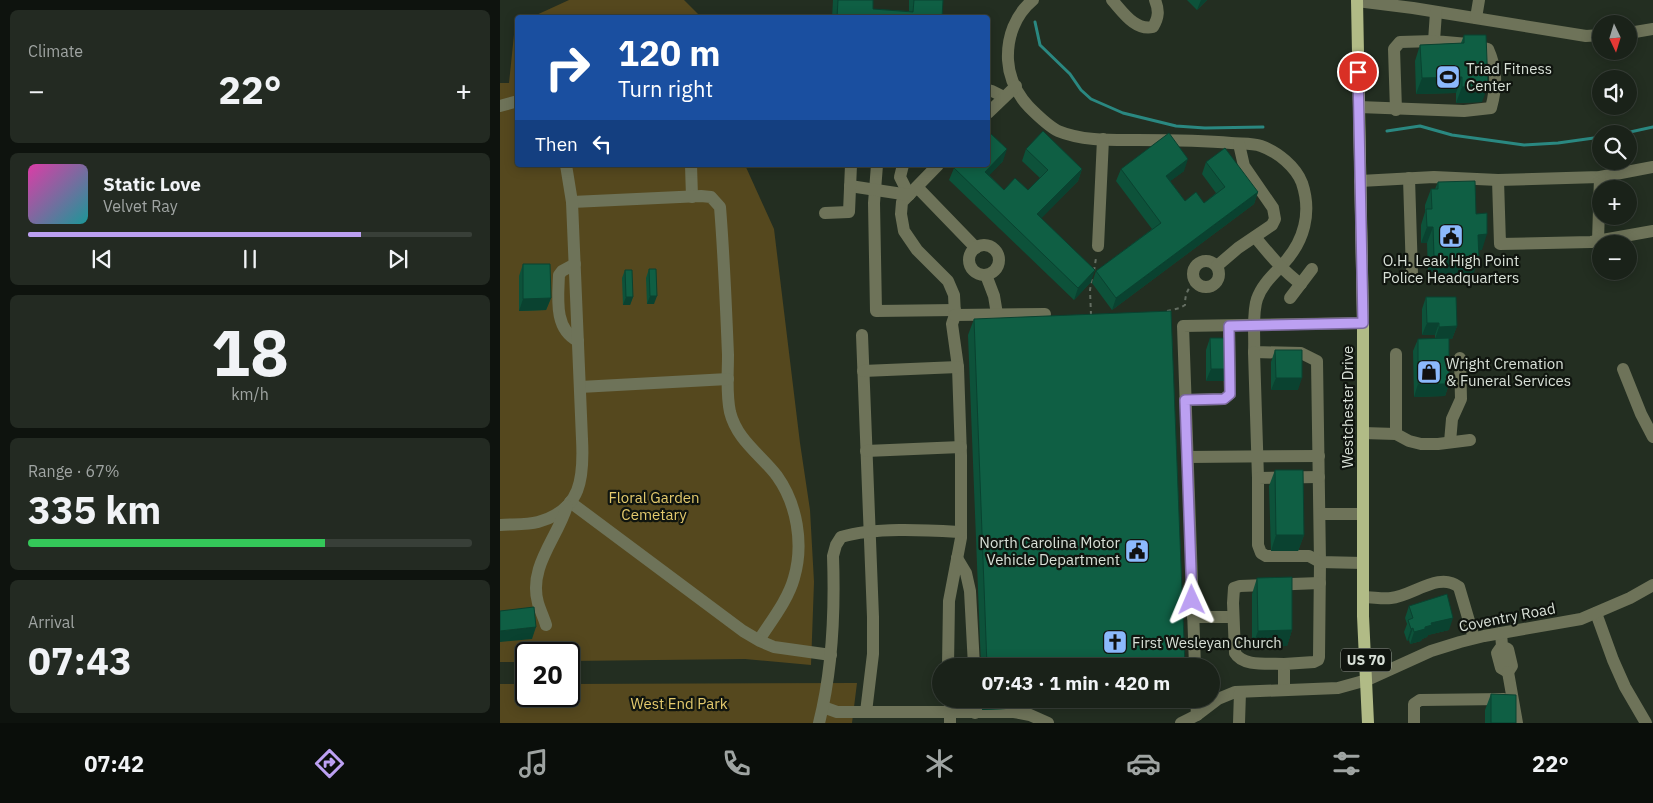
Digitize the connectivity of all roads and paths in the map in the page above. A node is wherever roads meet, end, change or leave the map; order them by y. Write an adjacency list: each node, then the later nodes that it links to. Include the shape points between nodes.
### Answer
1 (1033, 0): 12 (street, via 1016,20 1011,34 1009,73)
2 (1112, 0): 3 (street, via 1145,29 1153,27 1157,21)
3 (1155, 0)
4 (1357, 0): 6 (street); 17 (main road, Westchester Drive / US 70)
5 (1479, 0): 7 (street)
6 (1436, 12): 7 (street); 11 (street)
7 (1476, 18): 10 (street)
8 (1653, 29): 9 (street)
9 (1638, 31)
10 (1592, 36)
11 (1434, 41): 18 (street, via 1400,42 1394,49); 18 (street, via 1488,49 1496,69 1491,108)
12 (1016, 86): 14 (street); 20 (street, via 1036,114 1058,131)
13 (990, 90): 14 (street)
14 (1004, 97): 19 (street)
15 (515, 102): 16 (street)
16 (500, 106)
17 (1359, 108): 18 (street); 32 (main road, Westchester Drive / US 70)
18 (1396, 110)
19 (990, 111)
20 (1103, 139): 21 (street); 44 (street)
21 (1239, 144): 42 (street, via 1244,166 1275,215 1272,225); 48 (street, via 1260,146 1274,152 1288,162 1302,182 1307,218 1304,231)
22 (566, 167): 37 (street)
23 (691, 167): 36 (street)
24 (851, 167): 33 (street)
25 (877, 167): 34 (street)
26 (902, 167): 35 (street, via 900,177)
27 (936, 167): 35 (street)
28 (1653, 167): 29 (street)
29 (1600, 177): 31 (street); 40 (street)
30 (1409, 178): 31 (street); 32 (street); 50 (street)
31 (1498, 180): 43 (street, via 1500,244)
32 (1360, 181): 60 (main road, Westchester Drive / US 70)
33 (850, 186): 34 (street); 38 (street, via 849,212)
34 (875, 189): 35 (street); 55 (street, via 876,311)
35 (913, 191): 45 (street); 55 (street, via 902,202 900,214 904,231 917,250 948,281 954,295)
36 (692, 197): 37 (street); 71 (street, via 711,197 720,207)
37 (572, 202): 46 (street)
38 (826, 213)
39 (1653, 231): 41 (street)
40 (1598, 235)
41 (1631, 235)
42 (1255, 236): 47 (street); 48 (street)
43 (1592, 241)
44 (1098, 246): 59 (path, via 1090,290)
45 (976, 248): 51 (street, via 970,256 971,265 976,273); 51 (street, via 990,247 999,258 998,267)
46 (575, 264): 64 (street); 64 (street, via 559,275 559,317 570,337)
47 (1217, 266): 52 (street, via 1209,261 1200,262 1192,273); 52 (street, via 1220,274 1214,285 1206,288)
48 (1281, 266): 53 (street); 61 (street, via 1257,297)
49 (1312, 269): 53 (street)
50 (1412, 274)
51 (986, 275): 57 (street)
52 (1195, 282): 56 (path, via 1185,295 1184,305)
53 (1301, 284): 54 (street)
54 (1290, 298)
55 (955, 312): 57 (street); 68 (street, via 952,324)
56 (1164, 312)
57 (997, 314): 58 (street)
58 (1045, 314)
59 (1091, 319)
60 (1363, 323): 61 (street); 74 (main road, Westchester Drive / US 70)
61 (1255, 325): 62 (street); 65 (street)
62 (1229, 326): 73 (street, via 1230,394 1224,399); 73 (street, via 1183,326)
63 (862, 336): 70 (street)
64 (578, 342): 72 (street)
65 (1254, 352): 81 (street, via 1301,353 1317,361); 83 (street)
66 (1396, 354): 75 (street)
67 (1460, 358): 78 (street, via 1461,399 1452,419)
68 (958, 367): 70 (street); 79 (street)
69 (1623, 369): 76 (street)
70 (863, 371): 80 (street)
71 (728, 379): 72 (street); 104 (street, via 730,412 736,428 787,492 798,530 794,578)
72 (580, 387): 86 (street, via 582,480)
73 (1185, 400): 82 (street)
74 (1363, 433): 75 (street); 88 (main road, Westchester Drive / US 70)
75 (1396, 434): 78 (street, via 1420,444)
76 (1653, 437)
77 (1470, 440): 78 (street)
78 (1450, 442)
79 (961, 447): 80 (street); 91 (street)
80 (866, 451): 90 (street)
81 (1319, 456): 83 (street); 84 (street)
82 (1187, 458): 83 (street); 99 (street)
83 (1257, 458): 85 (street)
84 (1319, 477): 85 (street); 87 (street)
85 (1258, 478): 93 (street, via 1258,545 1261,553 1266,556 1309,556)
86 (569, 504): 89 (street, via 537,523); 101 (street, via 542,557 536,578 537,602); 104 (street)
87 (1320, 514): 88 (street); 93 (street)
88 (1363, 514): 94 (main road, Westchester Drive / US 70)
89 (500, 525)
90 (869, 532): 91 (street, via 921,529); 105 (street, via 841,537 836,545); 115 (street, via 873,654)
91 (961, 532): 92 (street)
92 (957, 558): 106 (street, via 949,601); 107 (street, via 966,574 970,591)
93 (1320, 562): 94 (street); 95 (street)
94 (1364, 563): 97 (main road, Westchester Drive / US 70)
95 (1320, 583): 100 (street, via 1234,588); 109 (street, via 1318,660)
96 (1653, 585): 98 (street, Coventry Road)
97 (1364, 597): 103 (street, via 1393,598 1439,582 1453,582 1459,587); 110 (main road, Westchester Drive / US 70)
98 (1596, 613): 102 (street, Coventry Road); 127 (street, via 1625,687)
99 (1192, 617): 100 (street); 108 (street)
100 (1233, 617): 109 (street, via 1234,653 1238,659)
101 (546, 625)
102 (1501, 633): 103 (street, Coventry Road); 113 (street, via 1502,646 1497,653 1501,668 1508,672)
103 (1474, 638): 110 (street, Coventry Road, via 1431,651)
104 (759, 640): 105 (street, via 774,647)
105 (831, 655): 114 (street)
106 (948, 658)
107 (974, 658)
108 (1195, 658)
109 (1284, 664): 111 (street)
110 (1367, 680): 111 (street, Coventry Road, via 1338,688); 124 (main road, Westchester Drive / US 70)
111 (1284, 690): 112 (street, Coventry Road)
112 (1240, 692): 116 (street, Coventry Road, via 1218,699); 123 (street)
113 (1512, 698): 125 (street, via 1420,700 1414,704); 126 (street)
114 (823, 707): 115 (street, via 837,712); 121 (street)
115 (866, 712): 119 (street)
116 (1202, 715): 122 (street, Coventry Road)
117 (977, 716): 118 (street); 119 (street)
118 (1012, 717): 120 (street, via 1030,715)
119 (950, 718)
120 (1044, 722)
121 (819, 723)
122 (1181, 723)
123 (1239, 723)
124 (1368, 723)
125 (1414, 723)
126 (1517, 723)
127 (1646, 723)

